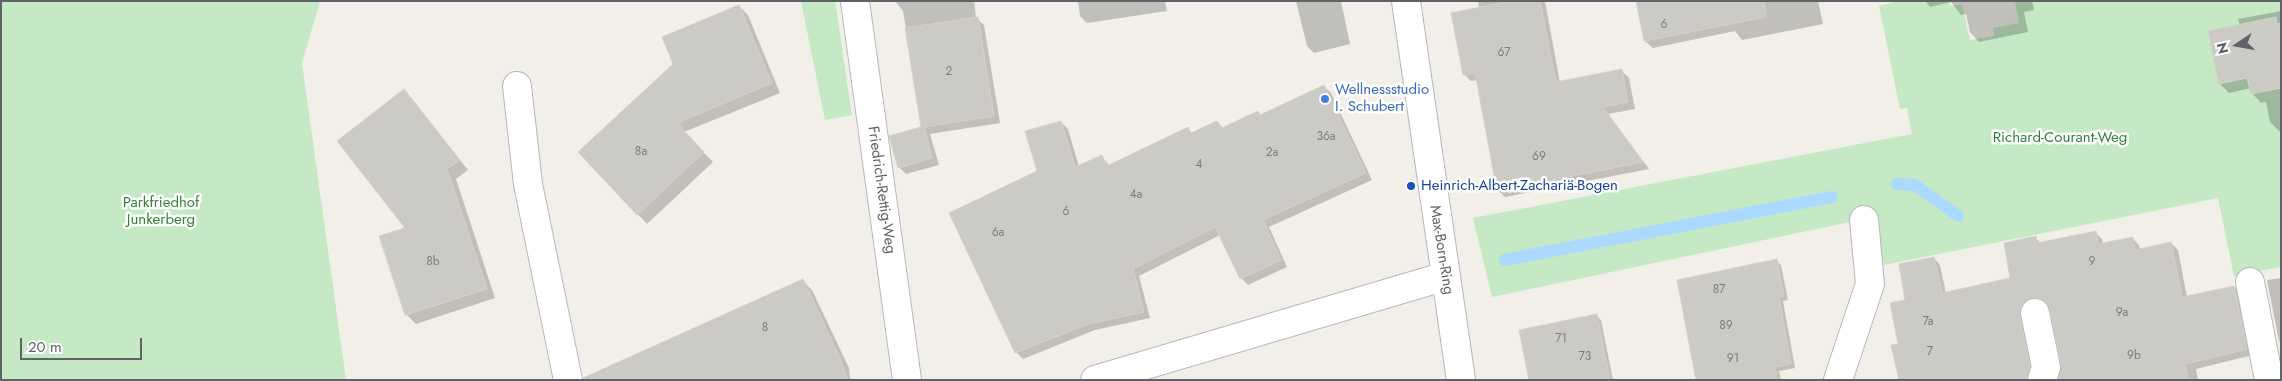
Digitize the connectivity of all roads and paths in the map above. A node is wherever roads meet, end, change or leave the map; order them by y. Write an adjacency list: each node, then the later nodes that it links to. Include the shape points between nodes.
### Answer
1 (856, 1): 9 (street, Friedrich-Rettig-Weg)
2 (1406, 1): 5 (street, Max-Born-Ring)
3 (518, 86): 8 (street, via 528,184)
4 (1864, 220): 12 (street, via 1870,284)
5 (1446, 276): 10 (street); 11 (street, Max-Born-Ring)
6 (2250, 282): 14 (street)
7 (2035, 313): 13 (street, via 2046,367)
8 (568, 380)
9 (906, 380)
10 (1094, 380)
11 (1461, 380)
12 (1838, 380)
13 (2042, 380)
14 (2269, 380)

